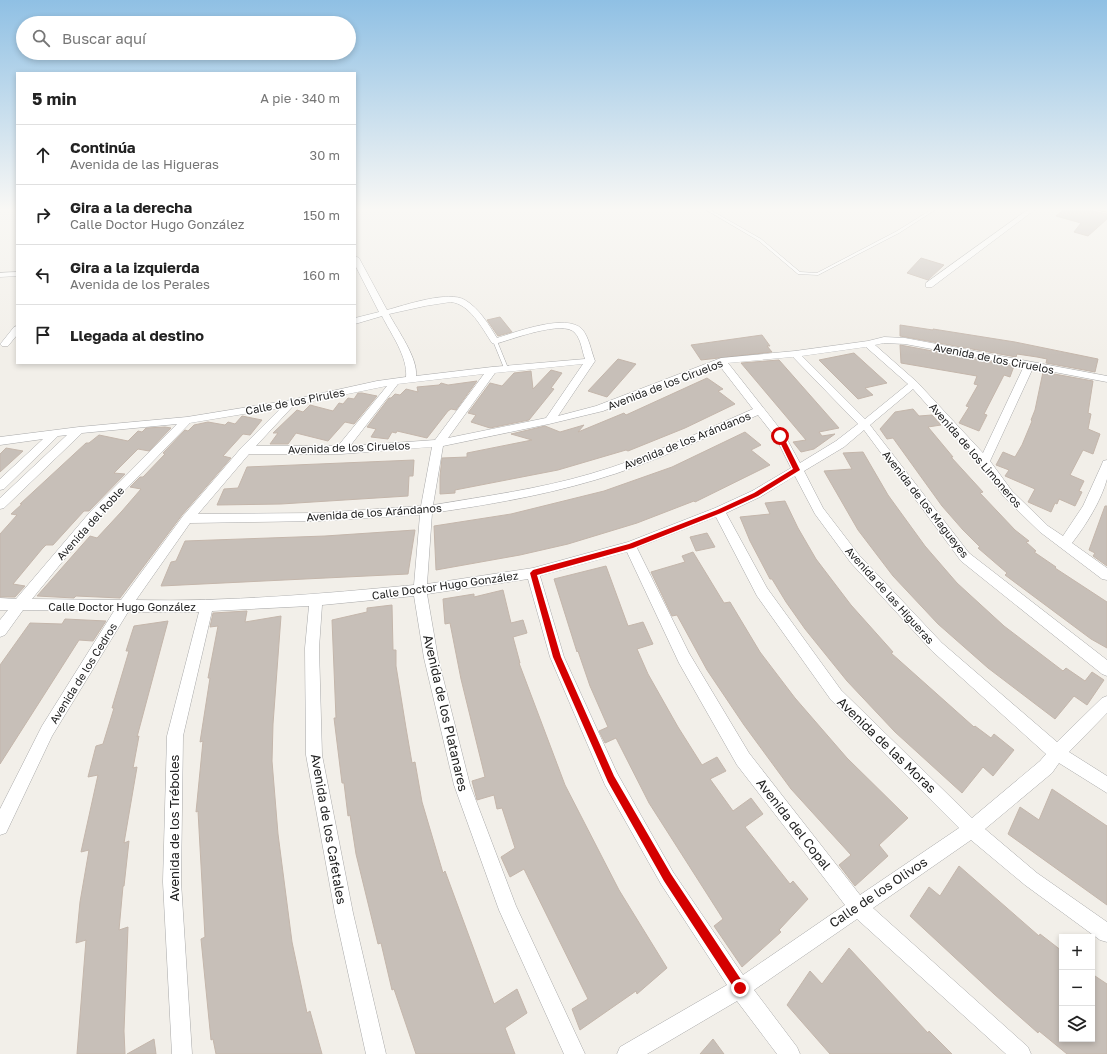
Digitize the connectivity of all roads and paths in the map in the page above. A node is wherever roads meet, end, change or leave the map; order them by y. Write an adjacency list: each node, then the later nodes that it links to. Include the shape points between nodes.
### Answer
1 (780, 257): 2 (lane, via 799,273 818,274)
2 (850, 257)
3 (967, 257): 7 (street)
4 (356, 260): 8 (street)
5 (16, 274): 6 (street)
6 (0, 275)
7 (929, 285)
8 (386, 314): 9 (street); 11 (street, via 437,300 460,300 467,304); 21 (street, via 408,358 412,369)
9 (356, 321)
10 (16, 330): 14 (street)
11 (494, 342): 16 (street, via 564,324 580,331); 19 (lane)
12 (16, 343): 14 (street)
13 (868, 344): 15 (street, Avenida de los Ciruelos); 18 (street, Avenida de los Ciruelos, via 884,340 905,341); 23 (street, Avenida de los Limoneros)
14 (2, 345)
15 (795, 354): 17 (street, Avenida de los Ciruelos); 28 (street, Avenida de los Magueyes)
16 (590, 361): 19 (street, Calle de los Pirules); 27 (street)
17 (721, 361): 25 (street, Avenida de las Higueras); 27 (street, Avenida de los Ciruelos, via 599,409)
18 (1030, 364): 20 (street, Avenida de los Ciruelos); 35 (street)
19 (499, 369): 21 (street, Calle de los Pirules); 32 (street, Avenida de los Platanares)
20 (1107, 379)
21 (411, 380): 22 (street, Calle de los Pirules)
22 (395, 382): 24 (street, Calle de los Pirules); 34 (street)
23 (914, 384): 28 (street, Calle Doctor Hugo González); 35 (street, Avenida de los Limoneros)
24 (291, 403): 26 (street, Calle de los Pirules); 33 (street, Avenida de los Cedros)
25 (760, 410): 37 (street, Avenida de las Higueras, via 780,436); 40 (street, Avenida de los Arándanos, via 653,456 593,476 526,494)
26 (186, 420): 29 (street, Calle de los Pirules); 50 (street, Avenida del Roble, via 94,515)
27 (550, 421): 32 (street, Avenida de los Ciruelos)
28 (865, 425): 37 (street, Calle Doctor Hugo González, via 840,444); 54 (street, Avenida de los Magueyes, via 965,556)
29 (79, 430): 30 (street, Calle de los Pirules); 39 (street)
30 (54, 434): 31 (street, Calle de los Pirules); 38 (street)
31 (0, 441)
32 (438, 443): 34 (street, Avenida de los Ciruelos); 40 (street, Avenida de los Platanares)
33 (246, 450): 34 (street, Avenida de los Ciruelos); 42 (street, Avenida de los Cedros)
34 (341, 450)
35 (984, 462): 43 (street, Avenida de los Limoneros, via 1008,494 1044,529)
36 (1107, 464): 43 (street, via 1090,508)
37 (797, 470): 41 (street, Calle Doctor Hugo González); 56 (street, Avenida de las Higueras, via 818,511 854,559 937,647)
38 (0, 486)
39 (0, 505)
40 (426, 510): 42 (street, Avenida de los Arándanos, via 319,517); 47 (street, Avenida de los Platanares)
41 (719, 512): 44 (street, Calle Doctor Hugo González); 59 (street, Avenida de las Moras, via 762,592 836,695)
42 (187, 519): 52 (street, Avenida de los Cedros)
43 (1064, 543): 46 (street, Avenida de los Limoneros)
44 (630, 546): 45 (street, Calle Doctor Hugo González); 60 (street, Avenida del Copal, via 684,658 743,759)
45 (533, 573): 47 (street, Calle Doctor Hugo González); 62 (street, via 557,657 611,779 667,878)
46 (1107, 575)
47 (420, 590): 48 (street, Calle Doctor Hugo González); 65 (street, Avenida de los Platanares, via 431,658 462,785 508,910)
48 (316, 600): 51 (street, Calle Doctor Hugo González); 64 (street, Avenida de los Cafetales, via 312,648 314,755 344,913)
49 (0, 604): 50 (street, Calle Doctor Hugo González)
50 (19, 605): 52 (street, Calle Doctor Hugo González); 53 (street, Avenida del Roble)
51 (206, 606): 52 (street, Calle Doctor Hugo González); 63 (street, Avenida de los Tréboles, via 175,736 172,882)
52 (124, 607): 58 (street, Avenida de los Cedros, via 47,731)
53 (0, 631)
54 (1107, 669)
55 (1107, 703): 56 (street, Calle de los Olivos)
56 (1057, 753): 57 (street, Avenida de las Higueras); 59 (street, Calle de los Olivos, via 1046,767)
57 (1107, 785)
58 (0, 826)
59 (972, 829): 60 (street, Calle de los Olivos); 61 (street, Avenida de las Moras, via 1031,879)
60 (857, 906): 62 (street, Calle de los Olivos); 68 (street, Avenida del Copal)
61 (1107, 933)
62 (740, 988): 66 (street, Calle de los Olivos); 67 (street)
63 (182, 1054)
64 (376, 1054)
65 (576, 1054)
66 (627, 1054)
67 (790, 1054)
68 (1021, 1054)

